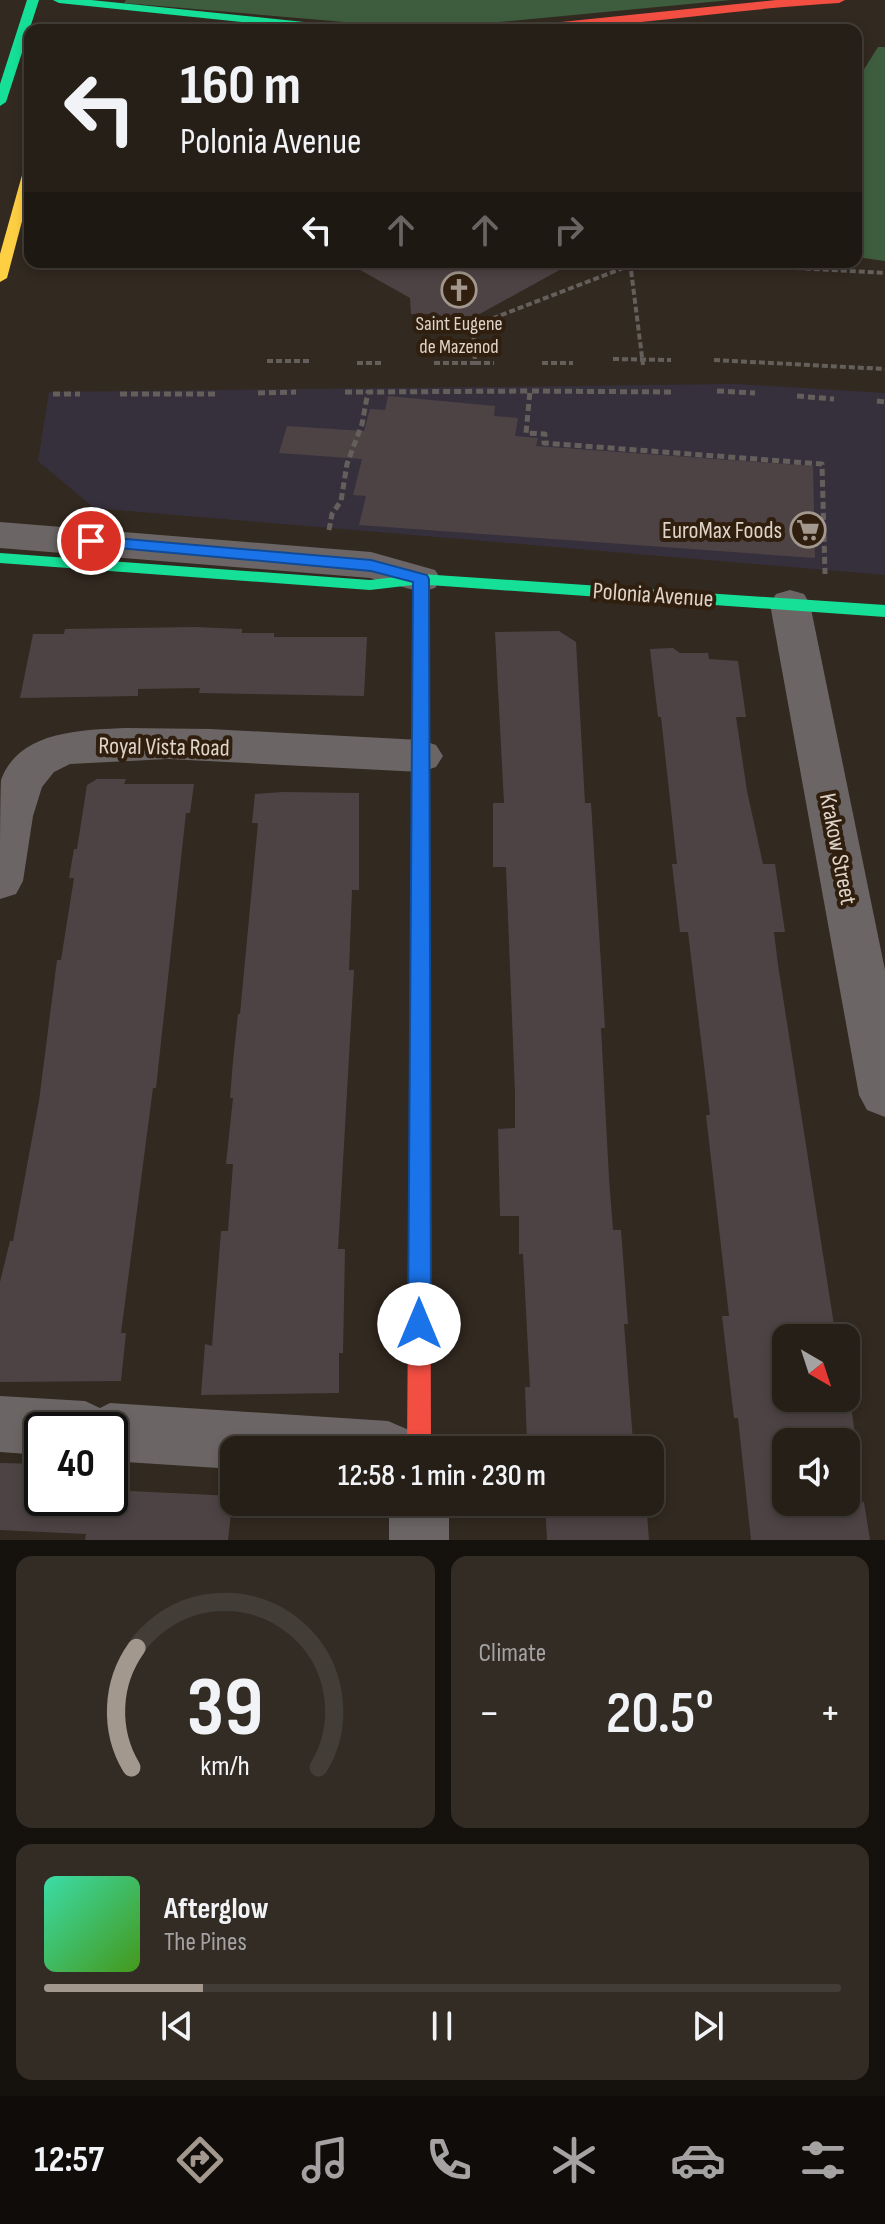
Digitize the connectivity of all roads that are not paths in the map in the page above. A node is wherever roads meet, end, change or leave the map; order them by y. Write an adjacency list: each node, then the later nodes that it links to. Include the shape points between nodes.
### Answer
1 (33, 0): 4 (street)
2 (839, 0): 6 (street)
3 (71, 5): 5 (street)
4 (25, 24)
5 (285, 24)
6 (571, 24)
7 (24, 28): 8 (street)
8 (0, 102)
9 (24, 190): 10 (street)
10 (0, 278)
11 (0, 535): 13 (street, Polonia Avenue, via 371,565)
12 (0, 558): 13 (street, Polonia Avenue, via 370,585)
13 (421, 579): 14 (street, Polonia Avenue); 16 (street)
14 (790, 604): 15 (street, Polonia Avenue); 18 (street, Krakow Street)
15 (885, 611)
16 (421, 756): 17 (street, Royal Vista Road, via 178,746 83,746 60,751 39,761 15,795); 22 (street)
17 (0, 881)
18 (885, 1095)
19 (0, 1424): 20 (street)
20 (24, 1426)
21 (128, 1433): 23 (street)
22 (419, 1436)
23 (220, 1439)
24 (419, 1516): 25 (street)
25 (419, 1540)

